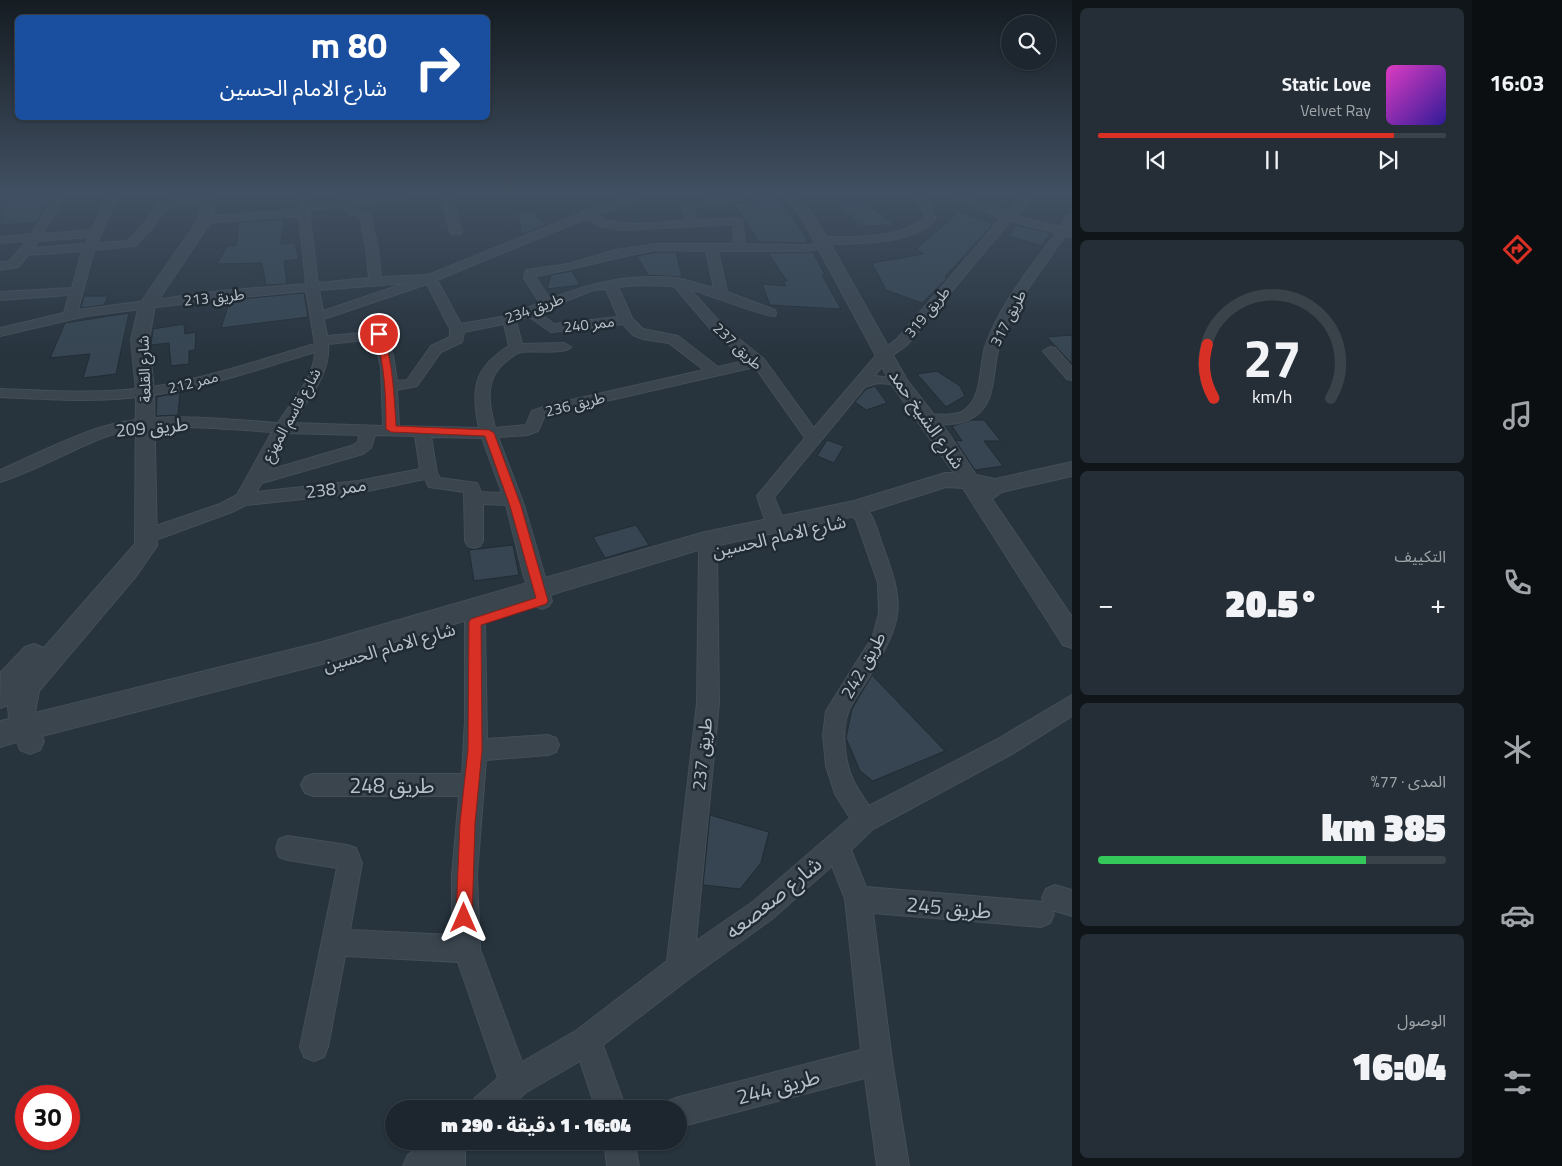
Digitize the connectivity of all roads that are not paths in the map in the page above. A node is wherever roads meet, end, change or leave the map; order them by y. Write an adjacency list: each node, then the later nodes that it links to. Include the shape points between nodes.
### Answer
1 (27, 248): 13 (street)
2 (82, 248): 13 (street)
3 (89, 248): 22 (street)
4 (185, 248): 26 (street, شارع القلعة)
5 (308, 248): 20 (street, شارع قاسم المهزع)
6 (372, 248): 17 (street)
7 (504, 248): 16 (street, طريق 213)
8 (647, 248): 14 (street)
9 (711, 248): 23 (street)
10 (825, 248): 40 (street, شارع الشيخ حمد)
11 (981, 248): 40 (street, طريق 319, via 902,342)
12 (1054, 248): 49 (street, طريق 317, via 1019,292 992,347 982,399 969,414 952,419)
13 (25, 252): 15 (street, via 14,264)
14 (579, 264): 21 (street); 25 (street, via 530,273)
15 (0, 266)
16 (430, 279): 17 (street, طريق 213); 30 (street, طريق 213); 33 (street)
17 (375, 281): 20 (street, طريق 213)
18 (678, 282): 19 (street, طريق 234); 23 (street, طريق 234); 41 (street, طريق 237, via 719,330)
19 (610, 284): 21 (street, طريق 234); 32 (street)
20 (312, 287): 26 (street, طريق 213); 30 (street, شارع قاسم المهزع)
21 (591, 288): 25 (street, طريق 234)
22 (76, 291): 24 (street); 29 (street)
23 (721, 294): 28 (street, طريق 234)
24 (0, 296)
25 (547, 304): 27 (street, طريق 234)
26 (147, 305): 29 (street, طريق 213); 47 (street, شارع القلعة, via 140,340)
27 (529, 311): 31 (street, طريق 234); 32 (street, ممر 240, via 551,328)
28 (770, 314)
29 (70, 315): 34 (street, طريق 213)
30 (318, 316): 36 (street, شارع قاسم المهزع)
31 (509, 319): 33 (street, طريق 234); 38 (street)
32 (626, 320): 42 (street, via 638,332 673,339)
33 (457, 329): 46 (street, via 456,341 436,349 412,383)
34 (5, 331): 35 (street)
35 (0, 343)
36 (322, 344): 46 (street, via 379,334); 47 (street, ممر 212, via 224,375); 51 (street, شارع قاسم المهزع, via 318,372)
37 (564, 347): 38 (street, ممر 240)
38 (516, 348): 55 (street, via 493,365 482,384)
39 (1050, 352): 43 (street)
40 (884, 355): 44 (street, شارع الشيخ حمد); 45 (street)
41 (759, 362): 42 (street, طريق 236); 56 (street, طريق 237)
42 (714, 371): 55 (street, طريق 236, via 541,412 537,414 533,428 528,430)
43 (1071, 373)
44 (899, 382): 45 (street, via 878,379); 49 (street, شارع الشيخ حمد)
45 (862, 383): 56 (street)
46 (390, 387): 53 (street)
47 (145, 391): 48 (street, ممر 212, via 93,395); 50 (street, شارع القلعة)
48 (0, 393)
49 (927, 419): 61 (street, شارع الشيخ حمد)
50 (146, 424): 51 (street, طريق 209, via 212,423); 59 (street, طريق 209, via 104,432); 67 (street, شارع القلعة)
51 (282, 428): 52 (street, طريق 236); 60 (street, شارع قاسم المهزع)
52 (368, 428): 53 (street, طريق 236); 60 (street, via 365,444 357,450)
53 (391, 429): 54 (street, طريق 236)
54 (422, 430): 55 (street, طريق 236); 58 (street)
55 (489, 433): 64 (street)
56 (812, 438): 66 (street, via 765,496)
57 (1072, 469): 61 (street)
58 (430, 473): 62 (street, via 432,481 438,484 471,487); 63 (street, ممر 238, via 358,486)
59 (0, 476)
60 (256, 479): 63 (street, شارع قاسم المهزع)
61 (981, 488): 65 (street, شارع الامام الحسين, via 939,493); 72 (street, شارع الشيخ حمد)
62 (474, 498): 64 (street); 68 (street)
63 (243, 499): 67 (street)
64 (513, 499): 70 (street)
65 (859, 512): 66 (street, شارع الامام الحسين); 82 (street, طريق 242, via 887,583 889,613 882,638 837,711 834,735 843,786)
66 (780, 529): 69 (street, شارع الامام الحسين)
67 (147, 536): 73 (street, via 136,544 76,616 19,670); 76 (street, via 146,546 137,561 28,684 20,706)
68 (474, 541)
69 (706, 546): 70 (street, شارع الامام الحسين); 89 (street, طريق 237, via 708,703)
70 (540, 596): 71 (street, شارع الامام الحسين)
71 (482, 616): 76 (street, شارع الامام الحسين); 79 (street)
72 (1072, 638)
73 (0, 696)
74 (1072, 704): 82 (street, شارع صعصعه, via 1004,747)
75 (0, 734): 76 (street, شارع الامام الحسين)
76 (28, 734): 78 (street, شارع الامام الحسين)
77 (548, 744): 79 (street)
78 (0, 750)
79 (475, 750): 81 (street)
80 (313, 785): 81 (street, طريق 248)
81 (471, 785): 88 (street, via 463,905)
82 (866, 821): 83 (street, شارع صعصعه)
83 (837, 846): 85 (street); 89 (street, شارع صعصعه, via 763,910)
84 (288, 848): 87 (street, via 347,857 350,863)
85 (858, 899): 86 (street, طريق 245); 92 (street)
86 (1056, 905)
87 (335, 942): 88 (street); 91 (street)
88 (467, 949): 93 (street)
89 (680, 968): 90 (street, شارع صعصعه)
90 (587, 1040): 93 (street, شارع صعصعه); 95 (street)
91 (314, 1047)
92 (877, 1060): 96 (street, طريق 244); 103 (street)
93 (515, 1083): 94 (street, شارع صعصعه)
94 (496, 1100)
95 (608, 1100)
96 (687, 1110)
97 (439, 1150): 100 (street)
98 (450, 1150): 101 (street)
99 (620, 1150): 102 (street)
100 (419, 1166)
101 (449, 1166)
102 (623, 1166)
103 (892, 1166)

